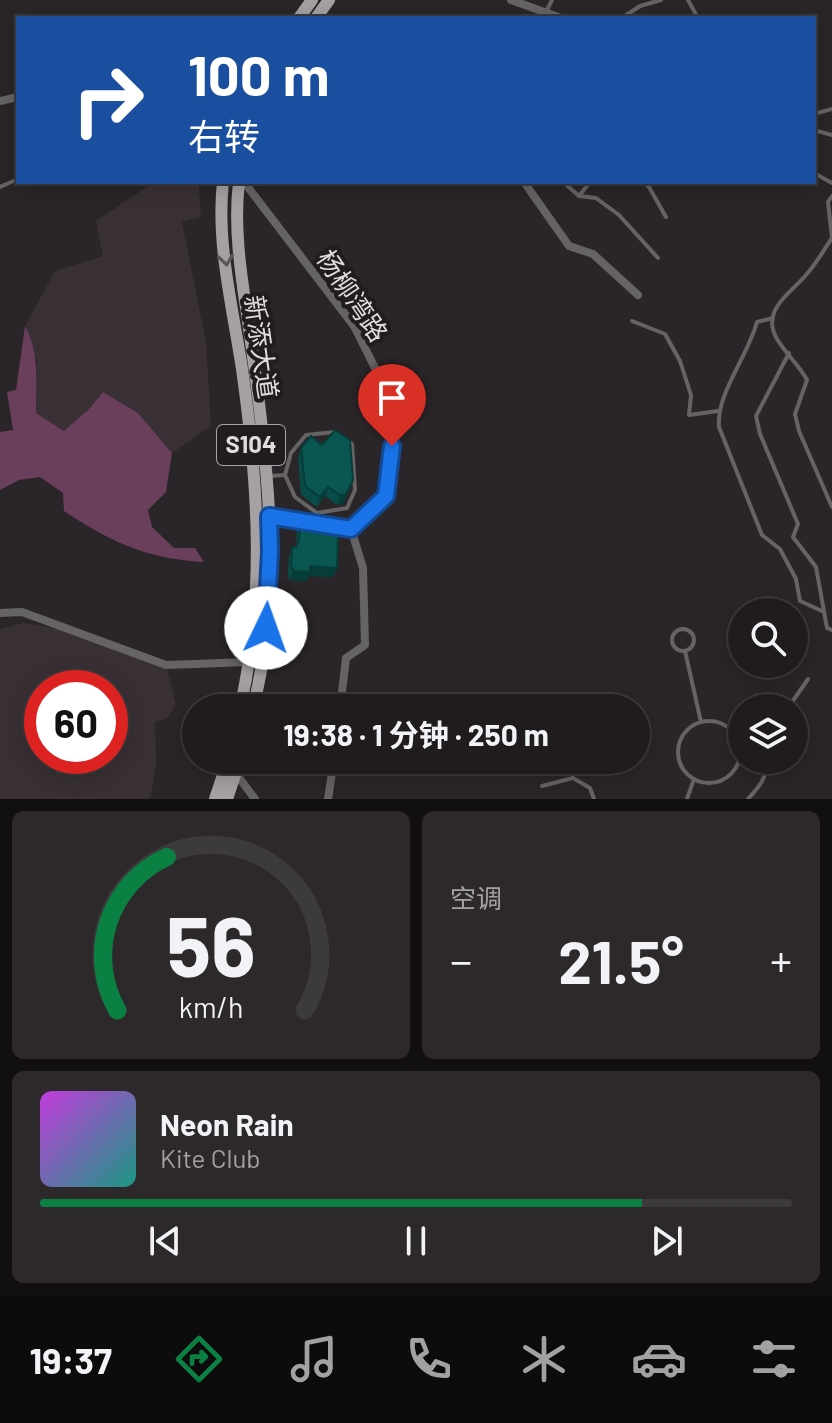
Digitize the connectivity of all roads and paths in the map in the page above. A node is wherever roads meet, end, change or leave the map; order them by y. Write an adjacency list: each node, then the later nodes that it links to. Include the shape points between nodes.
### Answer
1 (511, 0): 4 (street)
2 (552, 0): 4 (lane)
3 (661, 0): 6 (lane)
4 (546, 13): 5 (street)
5 (555, 16)
6 (625, 16)
7 (223, 184): 32 (main road, 新添大道 / S104, one-way to 32, via 224,245 255,478 258,552)
8 (241, 184): 24 (main road, 新添大道 / S104, via 238,243)
9 (243, 184): 27 (street, 杨柳湾路, via 354,326 384,386 392,446 386,496)
10 (525, 184): 18 (street, via 569,246 593,254)
11 (565, 184): 14 (lane)
12 (588, 184): 14 (lane)
13 (645, 184): 16 (lane)
14 (579, 196): 17 (lane, via 596,198 619,215)
15 (832, 196): 19 (lane, via 832,238 806,276 779,300)
16 (666, 217)
17 (658, 258)
18 (638, 295)
19 (773, 318): 21 (lane, via 775,337); 22 (lane, via 757,322)
20 (632, 321): 22 (lane, via 665,334 691,395 689,415)
21 (789, 353): 25 (lane, via 807,380 795,414 799,431); 28 (lane, via 756,416 798,524 793,537 816,567)
22 (718, 411): 28 (lane, via 727,450 762,535 780,549 796,579 800,601)
23 (285, 475): 23 (lane, via 295,497 317,513 347,508 355,490 352,444 336,432 306,435 291,453); 24 (lane)
24 (268, 476): 26 (main road, 新添大道 / S104)
25 (832, 507)
26 (269, 516): 27 (street); 35 (main road, 新添大道 / S104, via 266,628)
27 (351, 529): 36 (street, via 363,568 365,645 346,658)
28 (824, 612): 30 (lane)
29 (0, 613): 32 (street, via 22,612 166,665)
30 (832, 630)
31 (685, 651): 31 (lane, via 694,638 680,630 672,641); 38 (lane)
32 (248, 662): 34 (main road, 新添大道 / S104)
33 (808, 679): 37 (lane)
34 (242, 694)
35 (255, 694)
36 (342, 694)
37 (798, 694)
38 (701, 722): 39 (lane, via 716,721); 46 (lane, via 688,729 678,746 681,765)
39 (728, 729)
40 (228, 774): 48 (main road)
41 (230, 774): 49 (main road)
42 (234, 774): 50 (street)
43 (332, 774): 51 (street)
44 (729, 774): 46 (lane, via 715,782)
45 (764, 774): 54 (lane)
46 (694, 779): 53 (lane)
47 (542, 786): 52 (lane, via 573,778 590,788)
48 (215, 799)
49 (227, 799)
50 (255, 799)
51 (328, 799)
52 (594, 799)
53 (687, 799)
54 (748, 799)

